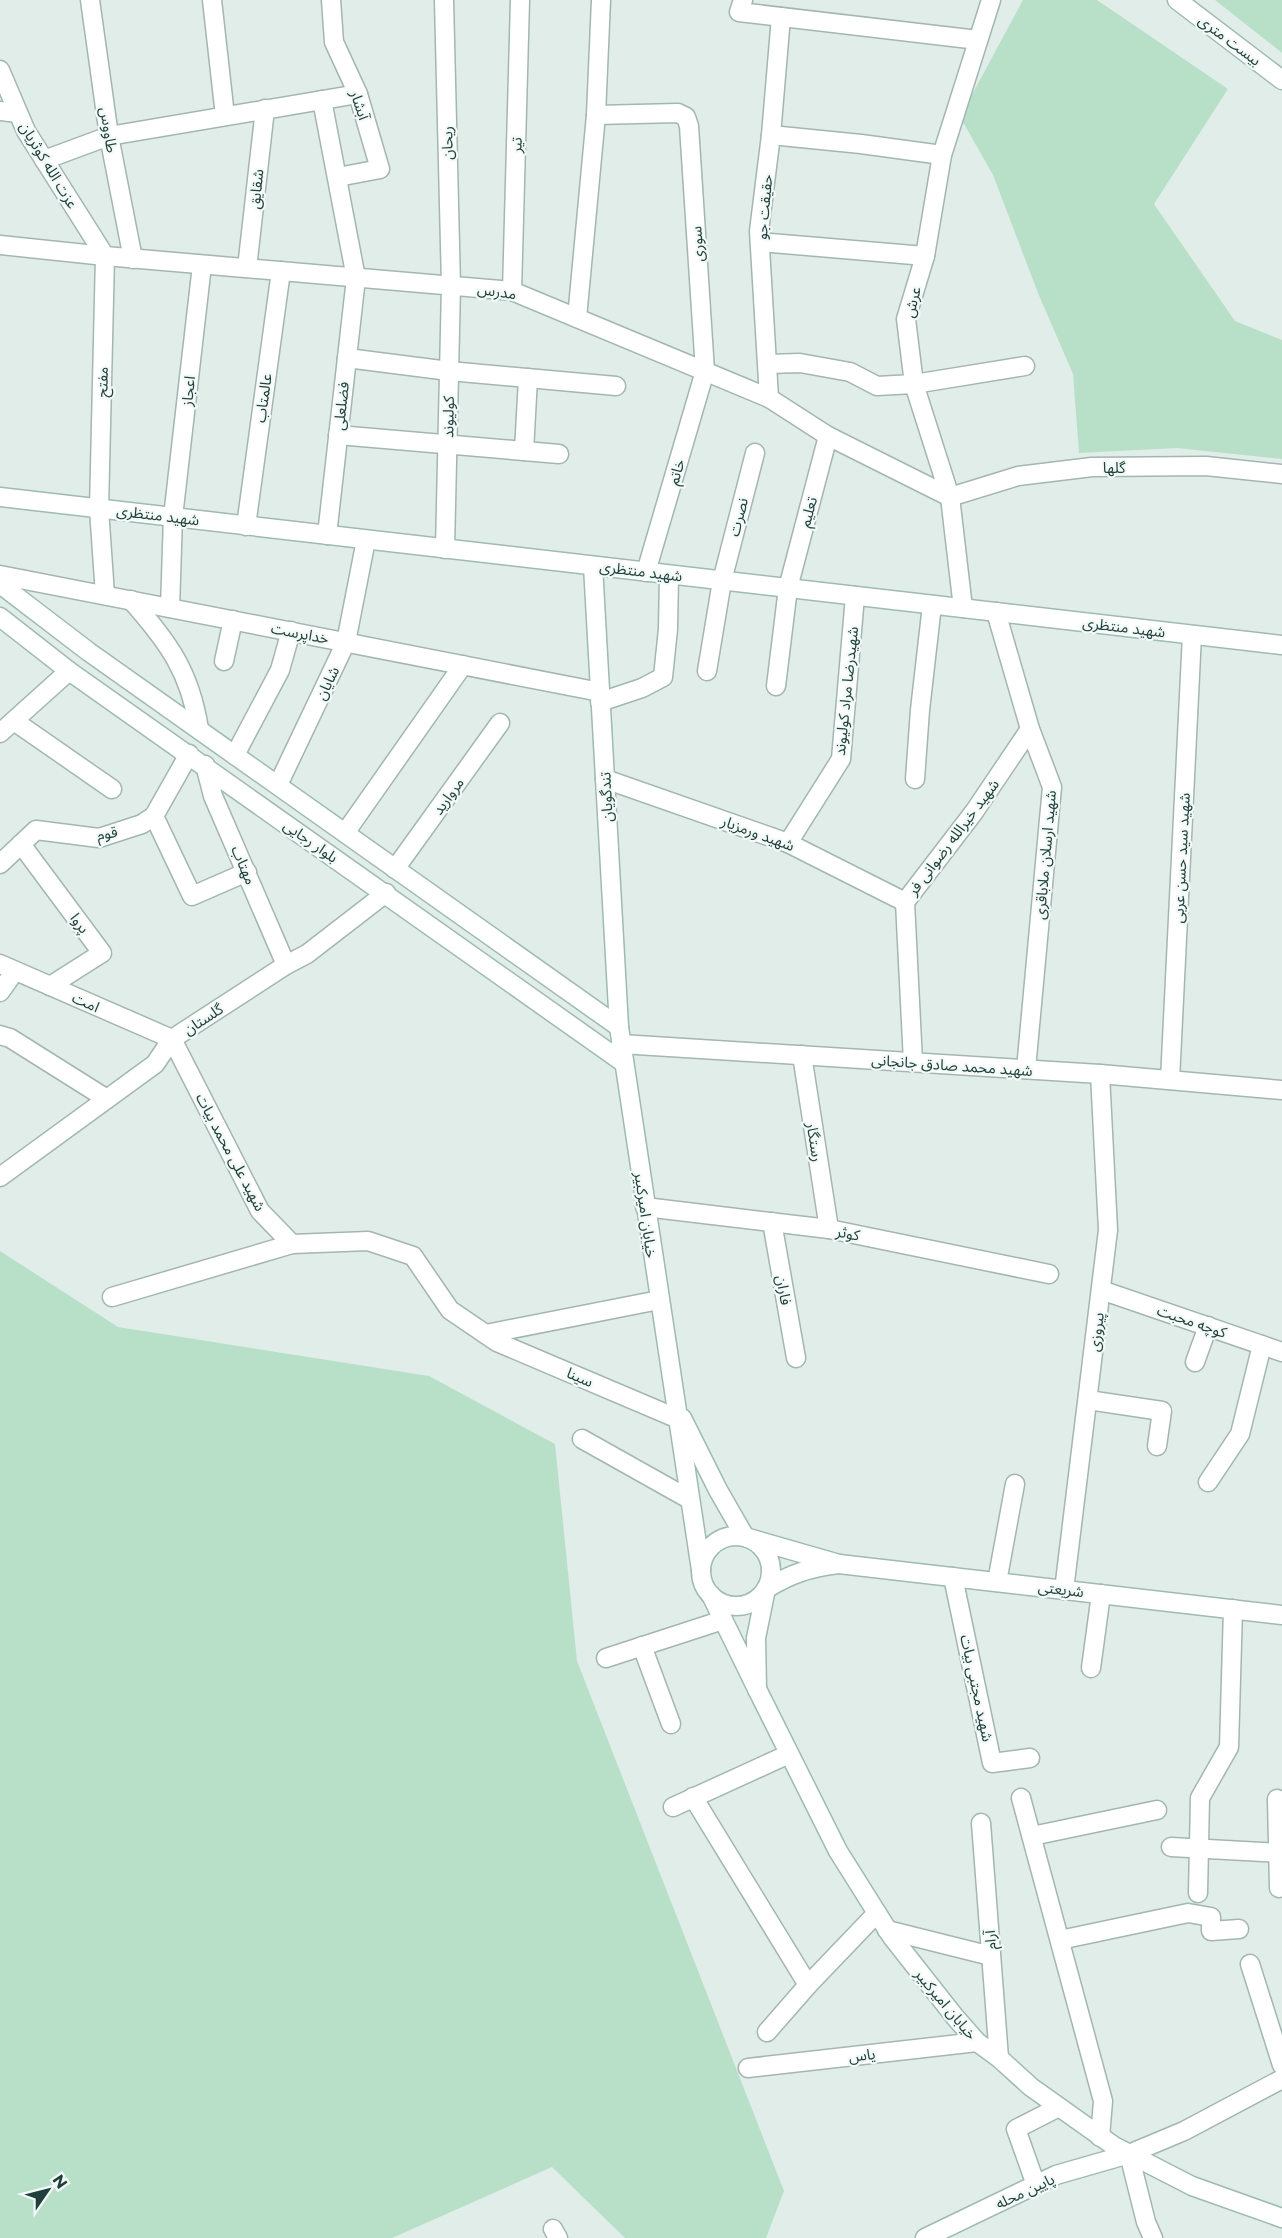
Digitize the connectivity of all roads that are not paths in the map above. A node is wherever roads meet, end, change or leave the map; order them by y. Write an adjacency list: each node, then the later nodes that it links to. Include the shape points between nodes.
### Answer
1 (90, 0): 21 (street, طاووس)
2 (213, 0): 19 (street)
3 (331, 0): 14 (street, آبشار, via 334,42)
4 (444, 0): 34 (street, ریحان)
5 (520, 0): 35 (street, تیر)
6 (601, 0): 18 (street)
7 (743, 0): 10 (street, via 739,12)
8 (991, 0): 11 (street, عرش)
9 (1178, 0): 13 (street, بیست متری)
10 (782, 17): 11 (street); 20 (street, حقیقت جو)
11 (978, 40): 22 (street, عرش)
12 (0, 70): 17 (street, عزت الله کوثریان)
13 (1282, 80)
14 (358, 94): 15 (street); 24 (street, آبشار, via 380,169)
15 (322, 100): 16 (street); 24 (street, فضلعلی)
16 (265, 109): 19 (street); 31 (street, شقایق)
17 (9, 112): 23 (street, عزت الله کوثریان)
18 (596, 115): 36 (street); 41 (street, سوری, via 678,113 686,117)
19 (225, 116): 21 (street)
20 (771, 135): 22 (street); 25 (street, حقیقت جو)
21 (110, 136): 23 (street); 29 (street, طاووس)
22 (942, 155): 28 (street, عرش)
23 (44, 160): 27 (street, عزت الله کوثریان)
24 (338, 177): 33 (street, فضلعلی)
25 (760, 242): 28 (street); 38 (street, حقیقت جو)
26 (0, 244): 27 (street, مدرس)
27 (105, 256): 29 (street, مدرس); 55 (street, مفتح)
28 (925, 256): 43 (street, عرش, via 906,319)
29 (133, 259): 30 (street, مدرس)
30 (202, 265): 31 (street, مدرس); 56 (street, اعجاز)
31 (247, 268): 32 (street, مدرس)
32 (281, 271): 33 (street, مدرس); 57 (street, عالمتاب)
33 (356, 278): 34 (street, مدرس); 37 (street, فضلعلی)
34 (451, 286): 35 (street, مدرس); 40 (street, کولیوند)
35 (512, 291): 36 (street, مدرس)
36 (577, 318): 41 (street, مدرس)
37 (347, 358): 40 (street); 46 (street, فضلعلی)
38 (768, 364): 43 (street, via 800,363 850,372 877,386); 45 (street, حقیقت جو)
39 (1025, 366): 43 (street)
40 (449, 371): 42 (street); 48 (street, کولیوند)
41 (705, 371): 45 (street, مدرس); 62 (street, خاتم)
42 (528, 378): 44 (street); 49 (street)
43 (914, 384): 54 (street, عرش)
44 (616, 386)
45 (769, 398): 47 (street, مدرس)
46 (338, 435): 48 (street); 58 (street, فضلعلی)
47 (828, 436): 54 (street, مدرس); 67 (street, تعلیم)
48 (447, 444): 49 (street); 60 (street, کولیوند)
49 (524, 451): 51 (street)
50 (754, 453): 65 (street, نصرت)
51 (559, 454)
52 (1282, 474): 54 (street, گلها, via 1206,466 1092,467 1018,476)
53 (0, 497): 55 (street, شهید منتظری)
54 (950, 497): 73 (street, عرش)
55 (99, 508): 56 (street, شهید منتظری); 68 (street, مفتح)
56 (173, 517): 57 (street, شهید منتظری); 72 (street, اعجاز)
57 (246, 526): 58 (street, شهید منتظری)
58 (327, 535): 59 (street, شهید منتظری)
59 (366, 540): 60 (street, شهید منتظری); 80 (street, شایان)
60 (445, 549): 61 (street, شهید منتظری)
61 (593, 566): 62 (street, شهید منتظری); 88 (street, تندگویان)
62 (646, 572): 63 (street, شهید منتظری)
63 (669, 574): 65 (street, شهید منتظری); 88 (street, via 663,677 642,688)
64 (0, 575): 68 (street, خداپرست)
65 (722, 581): 67 (street, شهید منتظری); 86 (street)
66 (0, 584): 77 (street, بلوار رجایی)
67 (788, 588): 69 (street, شهید منتظری); 87 (street, تعلیم)
68 (105, 595): 70 (street, خداپرست)
69 (855, 596): 71 (street, شهید منتظری); 103 (street, شهیدرضا مراد کولیوند, via 841,759)
70 (131, 600): 72 (street, خداپرست); 91 (street, via 160,633 178,662 194,700)
71 (932, 605): 73 (street, شهید منتظری); 98 (street)
72 (170, 608): 76 (street, خداپرست)
73 (963, 608): 74 (street, شهید منتظری)
74 (996, 612): 79 (street, شهید منتظری); 92 (street, شهید ارسلان ملاباقری)
75 (0, 617): 81 (street, بلوار رجایی)
76 (233, 620): 78 (street, خداپرست); 83 (street)
77 (53, 624): 81 (street); 91 (street, بلوار رجایی)
78 (291, 632): 80 (street, خداپرست); 95 (street, via 280,670)
79 (1192, 635): 82 (street, شهید منتظری); 122 (street, شهید سید حسن عربی)
80 (346, 642): 84 (street, خداپرست); 99 (street, شایان)
81 (36, 645): 85 (street, بلوار رجایی)
82 (1282, 645)
83 (224, 661)
84 (463, 665): 88 (street, خداپرست); 102 (street)
85 (69, 671): 89 (street); 94 (street, بلوار رجایی)
86 (707, 671)
87 (776, 686)
88 (600, 697): 97 (street, تندگویان)
89 (14, 721): 93 (street); 100 (street)
90 (500, 723): 106 (street, مروارید)
91 (199, 729): 95 (street, بلوار رجایی)
92 (1030, 729): 109 (street, شهید خیرالله رضوانی فر, via 974,812); 120 (street, شهید ارسلان ملاباقری, via 1052,787)
93 (0, 733)
94 (189, 754): 96 (street, بلوار رجایی); 101 (street)
95 (236, 755): 99 (street, بلوار رجایی)
96 (205, 765): 107 (street, مهتاب, via 213,796); 108 (street, بلوار رجایی)
97 (605, 779): 103 (street, شهید ورمزیار); 114 (street, تندگویان)
98 (915, 779)
99 (278, 785): 102 (street, بلوار رجایی)
100 (112, 789)
101 (154, 816): 104 (street, قوم, via 142,824 99,837 36,830); 107 (street, via 192,896)
102 (345, 833): 106 (street, بلوار رجایی)
103 (788, 843): 109 (street, شهید ورمزیار)
104 (21, 844): 105 (street, قوم); 112 (street, پروا, via 102,953)
105 (0, 864)
106 (395, 869): 114 (street, بلوار رجایی)
107 (247, 872): 110 (street, مهتاب)
108 (386, 893): 110 (street, گلستان, via 307,954); 119 (street, بلوار رجایی)
109 (905, 902): 118 (street, شهید خیرالله رضوانی فر)
110 (286, 965): 116 (street, گلستان)
111 (8, 968): 112 (street, امت); 113 (street)
112 (50, 986): 116 (street, امت)
113 (0, 992)
114 (620, 1036): 117 (street, شهید محمد صادق جانجانی); 119 (street, خیابان امیرکبیر)
115 (5, 1037): 124 (street)
116 (172, 1039): 124 (street, گلستان, via 156,1064); 129 (street, شهید علی محمد بیات, via 260,1211)
117 (801, 1055): 118 (street, شهید محمد صادق جانجانی); 128 (street, رستگار)
118 (913, 1062): 120 (street, شهید محمد صادق جانجانی)
119 (624, 1063): 126 (street, خیابان امیرکبیر)
120 (1026, 1070): 121 (street, شهید محمد صادق جانجانی)
121 (1100, 1074): 122 (street, شهید محمد صادق جانجانی); 131 (street, پیروزی, via 1108,1230)
122 (1170, 1080): 123 (street, شهید محمد صادق جانجانی)
123 (1282, 1090)
124 (107, 1100): 125 (street, گلستان)
125 (0, 1177)
126 (645, 1207): 127 (street, کوثر); 133 (street, خیابان امیرکبیر)
127 (772, 1222): 128 (street, کوثر); 138 (street, فاران)
128 (829, 1229): 130 (street, کوثر)
129 (292, 1244): 132 (street); 135 (street, via 368,1241 413,1256 450,1310)
130 (1049, 1274)
131 (1101, 1290): 134 (street, کوچه محبت); 140 (street, پیروزی)
132 (112, 1297)
133 (659, 1300): 135 (street); 141 (street, خیابان امیرکبیر)
134 (1208, 1326): 136 (street, کوچه محبت); 139 (street)
135 (486, 1334): 141 (street, سینا, via 497,1342)
136 (1262, 1345): 137 (street, کوچه محبت); 144 (street, via 1239,1434)
137 (1282, 1352)
138 (796, 1358)
139 (1195, 1362)
140 (1088, 1400): 143 (street, via 1162,1411); 153 (street, پیروزی)
141 (675, 1410): 146 (street, خیابان امیرکبیر); 147 (street)
142 (582, 1439): 146 (street)
143 (1157, 1446)
144 (1208, 1482)
145 (1015, 1484): 151 (street)
146 (690, 1499): 149 (street, خیابان امیرکبیر)
147 (745, 1537): 148 (street); 149 (street, via 727,1537 711,1546); 152 (street, via 766,1554 771,1572)
148 (840, 1564): 150 (street, شریعتی); 152 (street, via 796,1572)
149 (701, 1570): 155 (street)
150 (953, 1577): 151 (street, شریعتی); 165 (street, شهید مجتبی بیات, via 992,1763)
151 (997, 1582): 153 (street, شریعتی)
152 (766, 1589): 155 (street, via 744,1605 726,1605); 162 (street, via 756,1638)
153 (1065, 1590): 154 (street, شریعتی)
154 (1101, 1594): 156 (street, شریعتی); 161 (street)
155 (711, 1595): 158 (street, خیابان امیرکبیر)
156 (1233, 1609): 157 (street, شریعتی); 174 (street, via 1229,1747 1200,1798)
157 (1282, 1615)
158 (723, 1620): 159 (street); 162 (street, خیابان امیرکبیر)
159 (642, 1646): 160 (street); 163 (street)
160 (606, 1658)
161 (1091, 1668)
162 (757, 1689): 164 (street, خیابان امیرکبیر)
163 (672, 1724)
164 (789, 1754): 166 (street); 178 (street, خیابان امیرکبیر, via 838,1851)
165 (1030, 1758)
166 (693, 1797): 169 (street); 184 (street)
167 (1021, 1798): 172 (street)
168 (1276, 1799): 175 (street)
169 (673, 1807)
170 (1157, 1810): 172 (street)
171 (981, 1823): 182 (street, آرام)
172 (1032, 1836): 181 (street)
173 (1171, 1847): 174 (street)
174 (1198, 1849): 175 (street); 177 (street)
175 (1281, 1853): 176 (street)
176 (1279, 1888)
177 (1198, 1893)
178 (877, 1913): 180 (street, خیابان امیرکبیر); 184 (street)
179 (1239, 1929): 181 (street, via 1211,1931 1210,1917 1188,1913)
180 (887, 1930): 182 (street); 186 (street, خیابان امیرکبیر)
181 (1060, 1940): 192 (street, via 1103,2101)
182 (991, 1956): 187 (street, آرام)
183 (1250, 1964): 188 (street)
184 (808, 1985): 185 (street)
185 (767, 2032)
186 (977, 2042): 187 (street, خیابان امیرکبیر); 189 (street, یاس)
187 (999, 2058): 191 (street, خیابان امیرکبیر)
188 (1282, 2065)
189 (748, 2068)
190 (1282, 2079): 193 (street, پایین محله, via 1184,2131)
191 (1059, 2107): 192 (street, خیابان امیرکبیر); 194 (street, via 1016,2129)
192 (1100, 2137): 193 (street, خیابان امیرکبیر)
193 (1129, 2154): 194 (street, پایین محله, via 1056,2175); 195 (street, خیابان امیرکبیر, via 1192,2186); 197 (street)
194 (1036, 2185): 196 (street, پایین محله)
195 (1282, 2218)
196 (925, 2238)
197 (1153, 2238)

